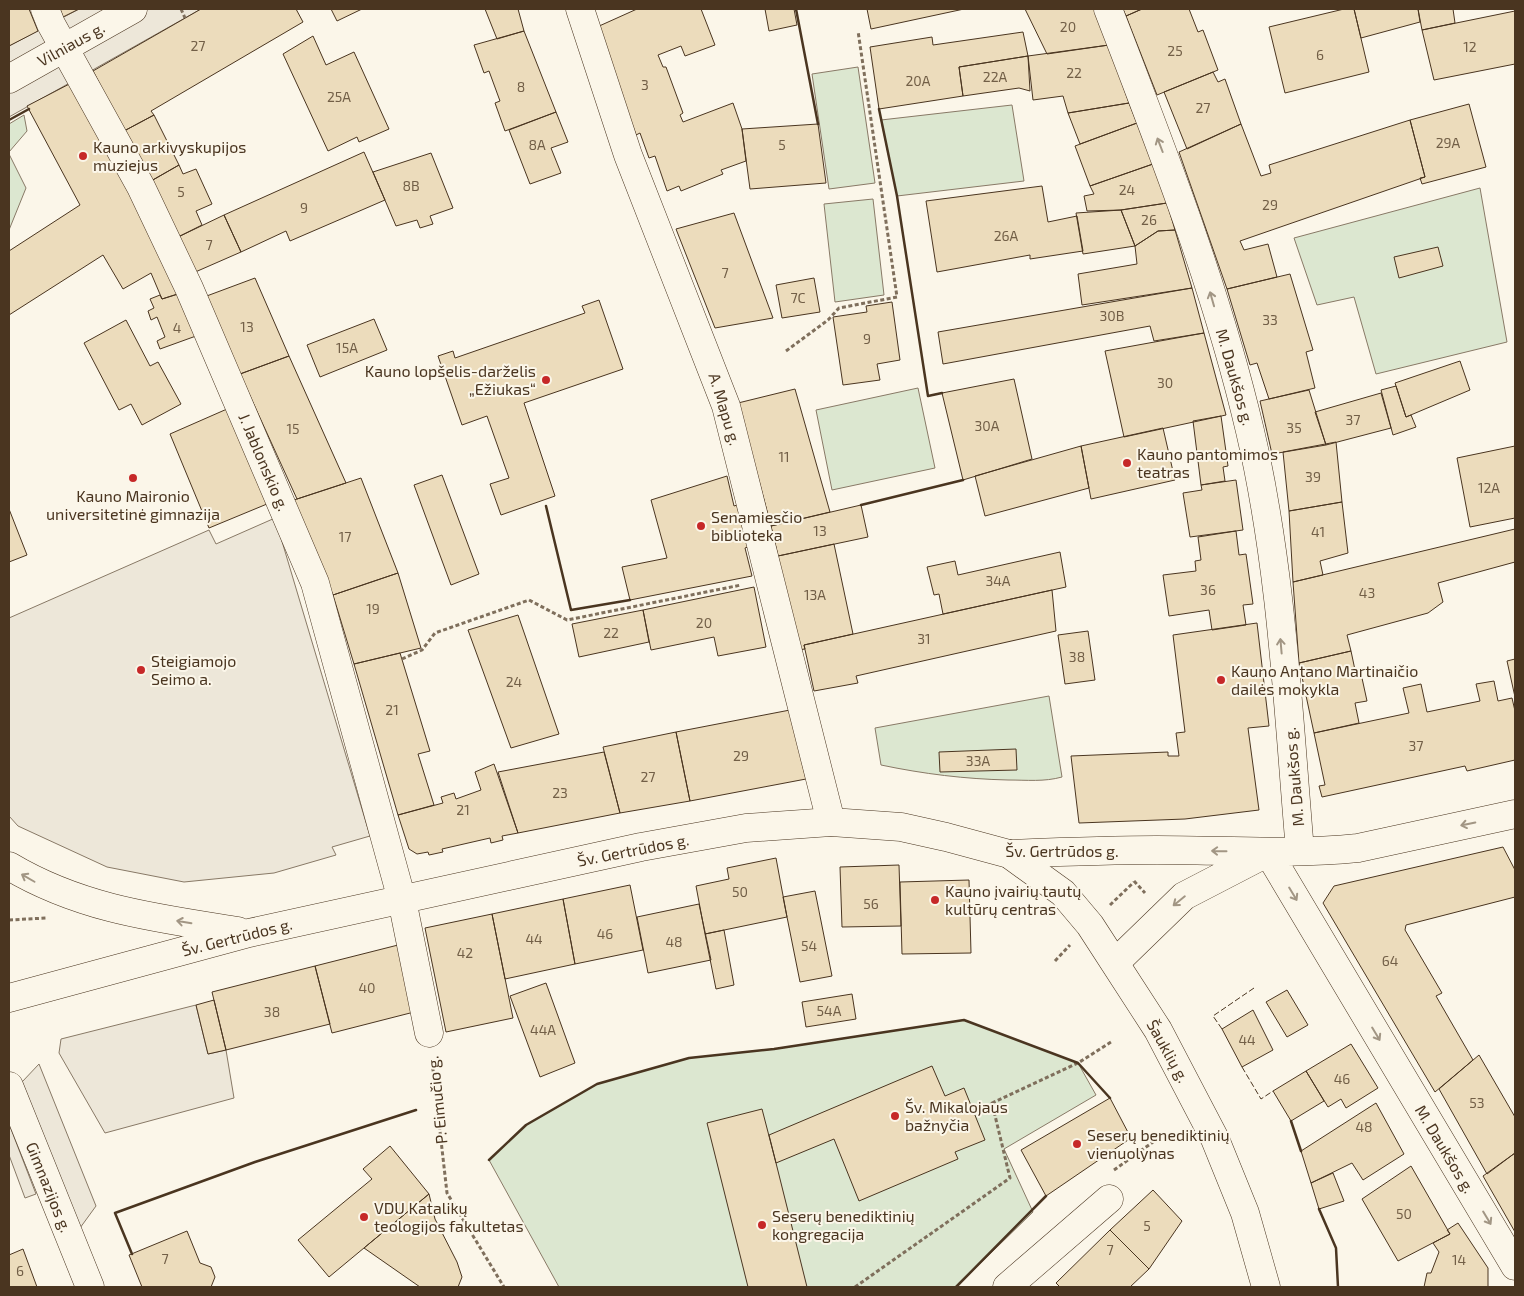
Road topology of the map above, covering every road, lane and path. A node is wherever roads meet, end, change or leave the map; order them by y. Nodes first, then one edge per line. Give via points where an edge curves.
1 (45, 9) edge
2 (133, 9) edge
3 (181, 9) edge
4 (580, 9) edge
5 (1108, 9) edge
6 (186, 18) dead end
7 (858, 30) dead end
8 (64, 48) junction
9 (9, 79) edge
10 (786, 351) dead end
11 (771, 579) junction
12 (402, 659) dead end
13 (1515, 814) edge
14 (831, 822) junction
15 (1134, 850) junction
16 (1300, 851) junction
17 (1268, 852) junction
18 (1009, 854) junction
19 (9, 866) edge
20 (402, 900) junction
21 (1166, 912) junction
22 (249, 933) junction
23 (1116, 962) junction
24 (9, 998) edge
25 (429, 1033) joint
26 (1111, 1042) dead end
27 (9, 1086) edge
28 (1160, 1137) dead end
29 (1109, 1199) joint
30 (1515, 1266) edge
31 (90, 1287) edge
32 (504, 1287) edge
33 (855, 1287) edge
34 (1007, 1287) edge
35 (1266, 1287) edge

1 - 8 street, J. Jablonskio g.
2 - 8 street, Vilniaus g.
3 - 6 path
4 - 11 street, A. Mapu g. via 628,154 726,406
16 -> 5 street, M. Daukšos g. via 1272,544 1250,431 1202,262
7 - 10 path via 897,297 839,308
8 - 9 street, Vilniaus g.
8 - 20 street, J. Jablonskio g. via 141,187 189,288 314,583
11 - 12 path via 567,620 529,600 435,633 422,650
11 - 14 street, A. Mapu g.
13 -> 16 street, Šv. Gertrūdos g. via 1358,848
14 - 18 street, Šv. Gertrūdos g. via 902,828
14 - 20 street, Šv. Gertrūdos g. via 746,828
17 -> 15 street, Šv. Gertrūdos g.
15 - 18 street, Šv. Gertrūdos g.
15 - 21 path via 1134,882
16 - 17 street, Šv. Gertrūdos g.
17 -> 21 street, Šv. Gertrūdos g. via 1184,896
17 -> 30 street, M. Daukšos g.
18 - 23 street, Šauklių g. via 1063,893 1090,924
22 -> 19 street via 88,903 35,882
20 - 22 street, Šv. Gertrūdos g.
20 - 25 street, P. Eimučio g.
21 - 23 street, Šv. Gertrūdos g.
22 - 24 street, Šv. Gertrūdos g.
23 - 35 street, Šauklių g. via 1158,1030 1215,1139 1245,1213
25 - 32 path, P. Eimučio g. via 447,1193
26 - 33 path via 1078,1063 992,1103 1010,1178
27 - 31 street, Gimnazijos g.
28 - 29 path via 1108,1174
29 - 34 street

